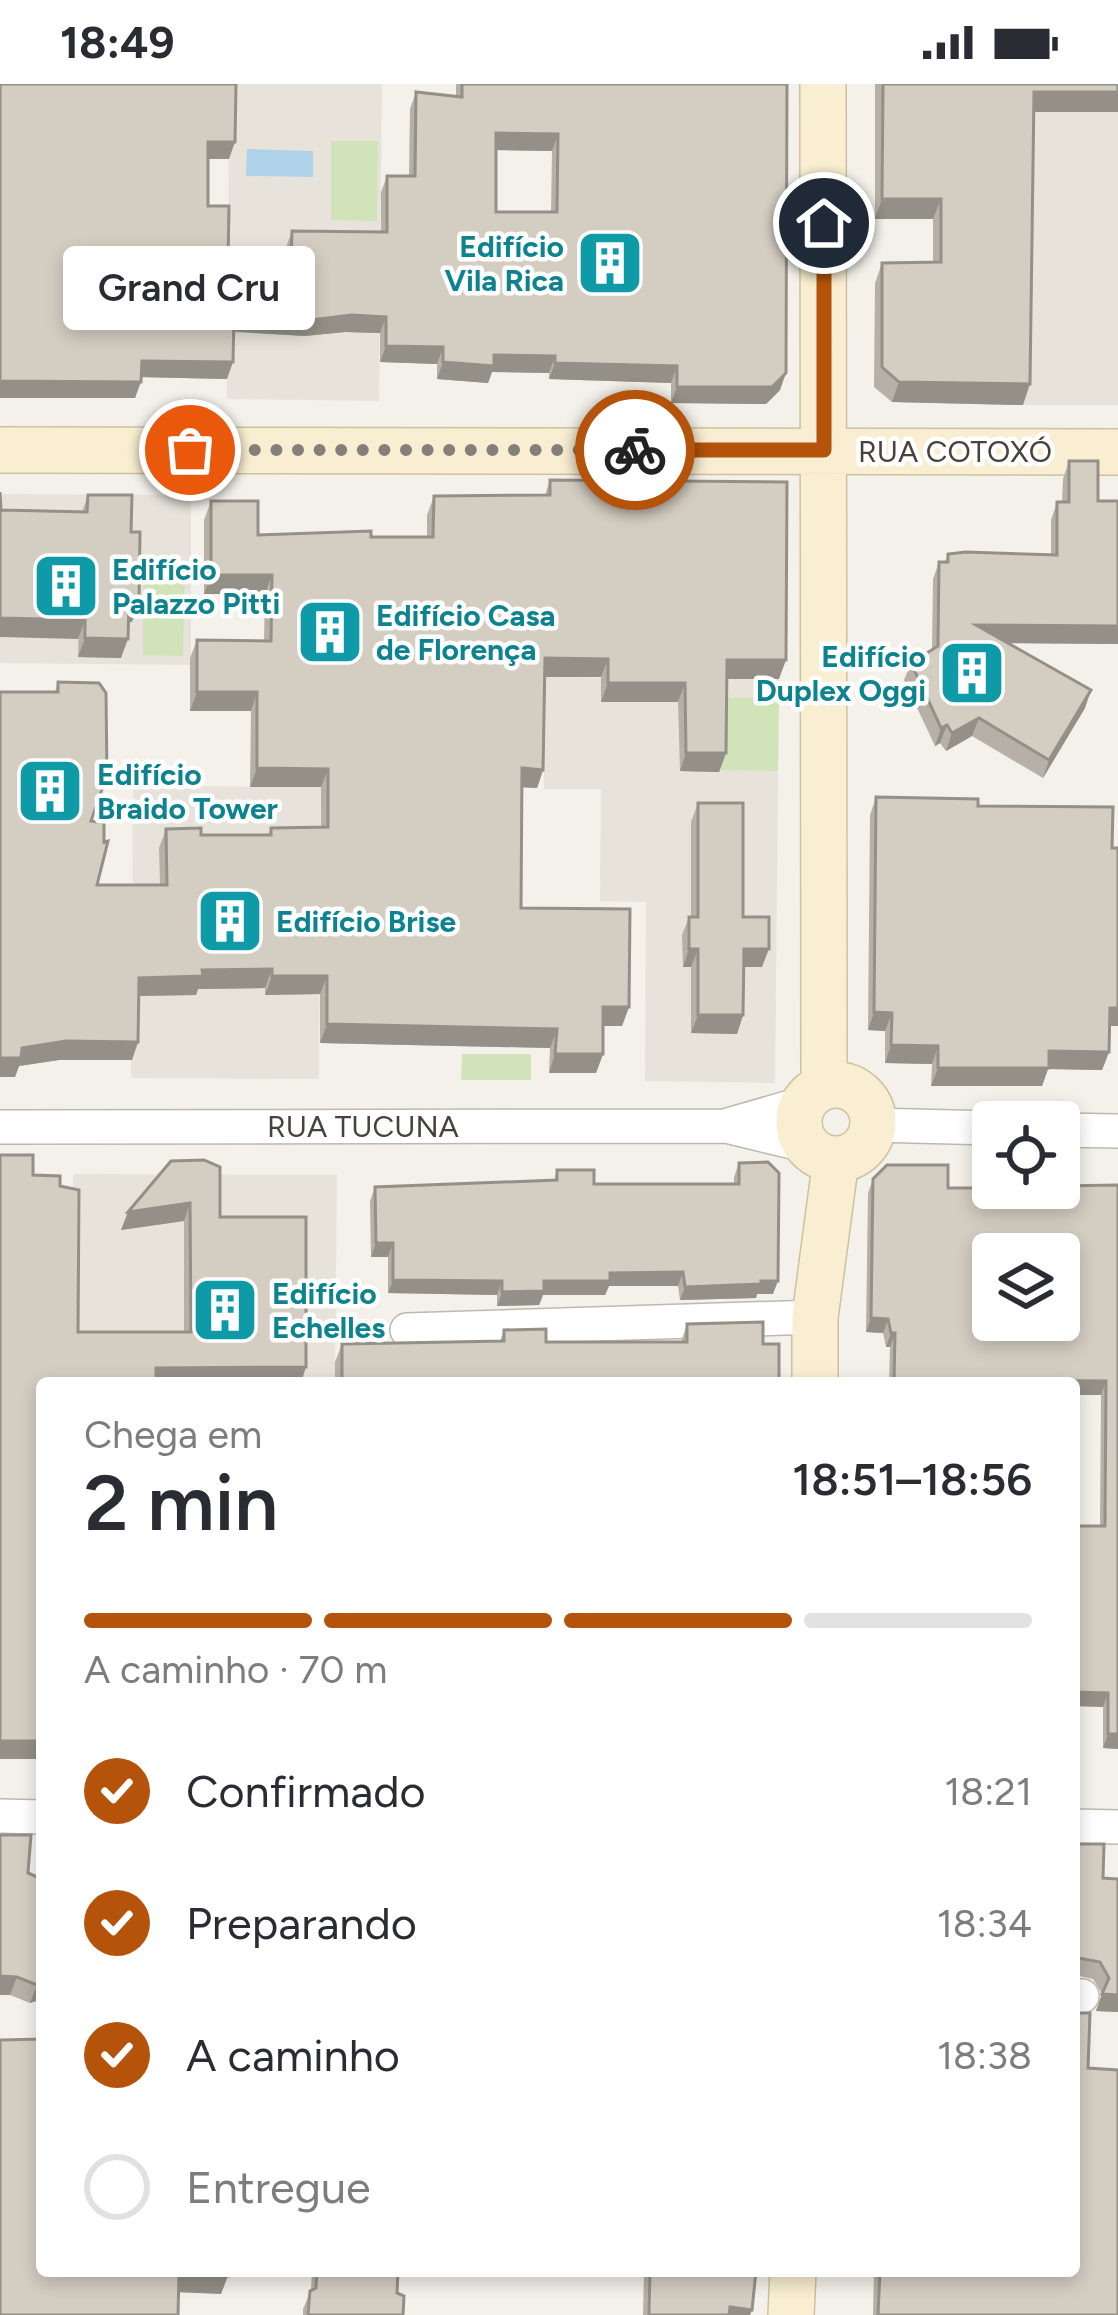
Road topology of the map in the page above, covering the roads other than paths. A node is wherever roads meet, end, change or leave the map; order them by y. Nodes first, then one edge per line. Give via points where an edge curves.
1 (823, 84) edge
2 (0, 450) edge
3 (824, 450) junction
4 (1118, 452) edge
5 (818, 1124) junction
6 (873, 1125) junction
7 (0, 1127) edge
8 (972, 1127) edge
9 (1080, 1130) edge
10 (1118, 1131) edge
11 (815, 1317) junction
12 (407, 1330) dead end
13 (815, 1377) edge
14 (0, 1816) edge
15 (36, 1817) edge
16 (1080, 1826) edge
17 (1118, 1826) edge
18 (793, 2277) edge
19 (791, 2315) edge

1 - 3 street
2 - 3 street, RUA COTOXÓ
3 - 4 street, RUA COTOXÓ
3 - 5 street
5 - 6 street via 864,1147
5 - 6 street via 836,1084 859,1092
5 - 7 street, RUA TUCUNA
5 - 11 street
6 - 8 street
9 - 10 street
11 - 12 street
11 - 13 street
14 - 15 street
16 - 17 street
18 - 19 street

